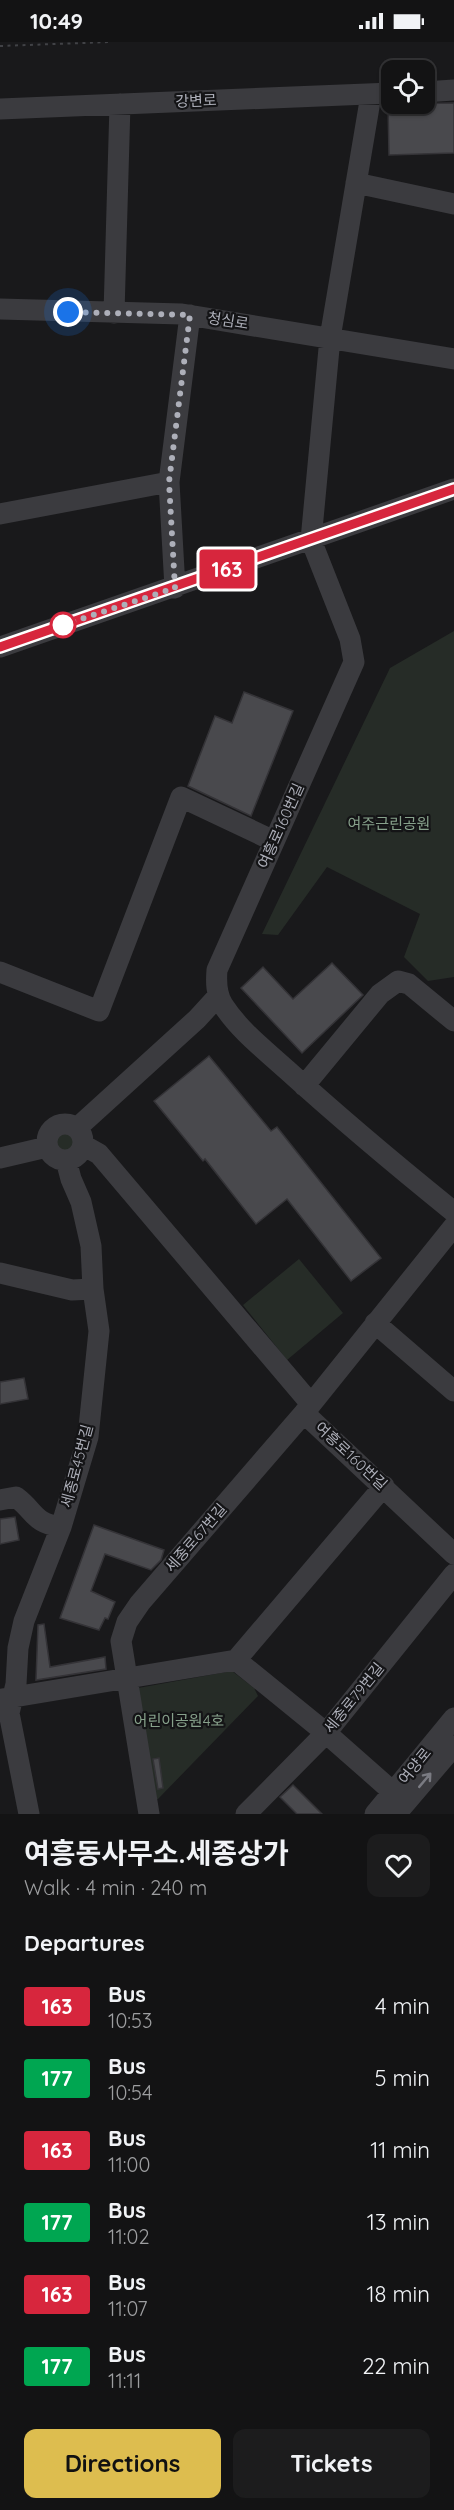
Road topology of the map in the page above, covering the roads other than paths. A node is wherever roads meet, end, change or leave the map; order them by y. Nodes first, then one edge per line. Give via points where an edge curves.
1 (454, 90) edge
2 (435, 91) edge
3 (381, 94) edge
4 (120, 104) junction
5 (0, 109) edge
6 (356, 183) junction
7 (454, 204) edge
8 (0, 309) edge
9 (114, 313) junction
10 (190, 315) junction
11 (330, 338) junction
12 (454, 358) edge
13 (169, 482) junction
14 (454, 489) edge
15 (0, 514) edge
16 (311, 540) junction
17 (175, 588) junction
18 (0, 647) edge
19 (274, 841) junction
20 (0, 972) edge
21 (218, 996) junction
22 (454, 1021) edge
23 (304, 1086) junction
24 (80, 1137) junction
25 (47, 1147) junction
26 (0, 1158) edge
27 (66, 1160) junction
28 (454, 1212) edge
29 (454, 1226) edge
30 (0, 1273) edge
31 (93, 1288) junction
32 (375, 1323) junction
33 (454, 1390) edge
34 (308, 1408) junction
35 (384, 1486) junction
36 (0, 1500) edge
37 (61, 1527) junction
38 (454, 1554) edge
39 (454, 1574) edge
40 (236, 1660) junction
41 (125, 1678) junction
42 (6, 1698) edge
43 (454, 1718) edge
44 (326, 1733) junction
45 (454, 1746) edge
46 (393, 1792) junction
47 (29, 1814) edge
48 (149, 1814) edge
49 (246, 1814) edge
50 (375, 1814) edge
51 (396, 1814) edge

1 - 2 street
3 - 4 street, 강변로
3 - 6 street
4 - 5 street, 강변로
4 - 9 street
6 - 7 street
6 - 11 street
8 - 9 street, 청심로
9 - 10 street, 청심로
10 - 11 street, 청심로
10 - 13 street
11 - 12 street, 청심로
11 - 16 street
13 - 15 street
13 - 17 street
14 - 16 street
16 - 17 street
16 - 19 street, 여흥로160번길 via 350,639 354,662
17 - 18 street
19 - 20 street via 181,797 99,1011
19 - 21 street, 여흥로160번길 via 217,970
21 - 23 street via 249,1035
21 - 24 street
22 - 23 street via 409,984 399,981 380,994
23 - 28 street
24 - 25 street via 67,1123 56,1126 48,1135
24 - 27 street via 77,1155
24 - 34 street via 99,1154
25 - 26 street
25 - 27 street via 54,1157
27 - 31 street, 세종로45번길 via 92,1246
29 - 32 street, 여흥로160번길
30 - 31 street via 72,1290
31 - 37 street, 세종로45번길 via 99,1331 88,1437
32 - 33 street
32 - 34 street, 여흥로160번길
34 - 35 street, 여흥로160번길
34 - 41 street, 세종로67번길 via 127,1622 121,1641
35 - 38 street, 여흥로160번길
35 - 40 street
36 - 37 street via 16,1497 44,1524
37 - 42 street, 세종로45번길 via 24,1621 16,1684
39 - 44 street, 세종로79번길
40 - 41 street
40 - 44 street
41 - 42 street
41 - 48 street
42 - 47 street
43 - 46 street, 여양로
44 - 46 street
44 - 49 street, 세종로79번길
51 -> 45 street, 여양로
46 - 50 street, 여양로

